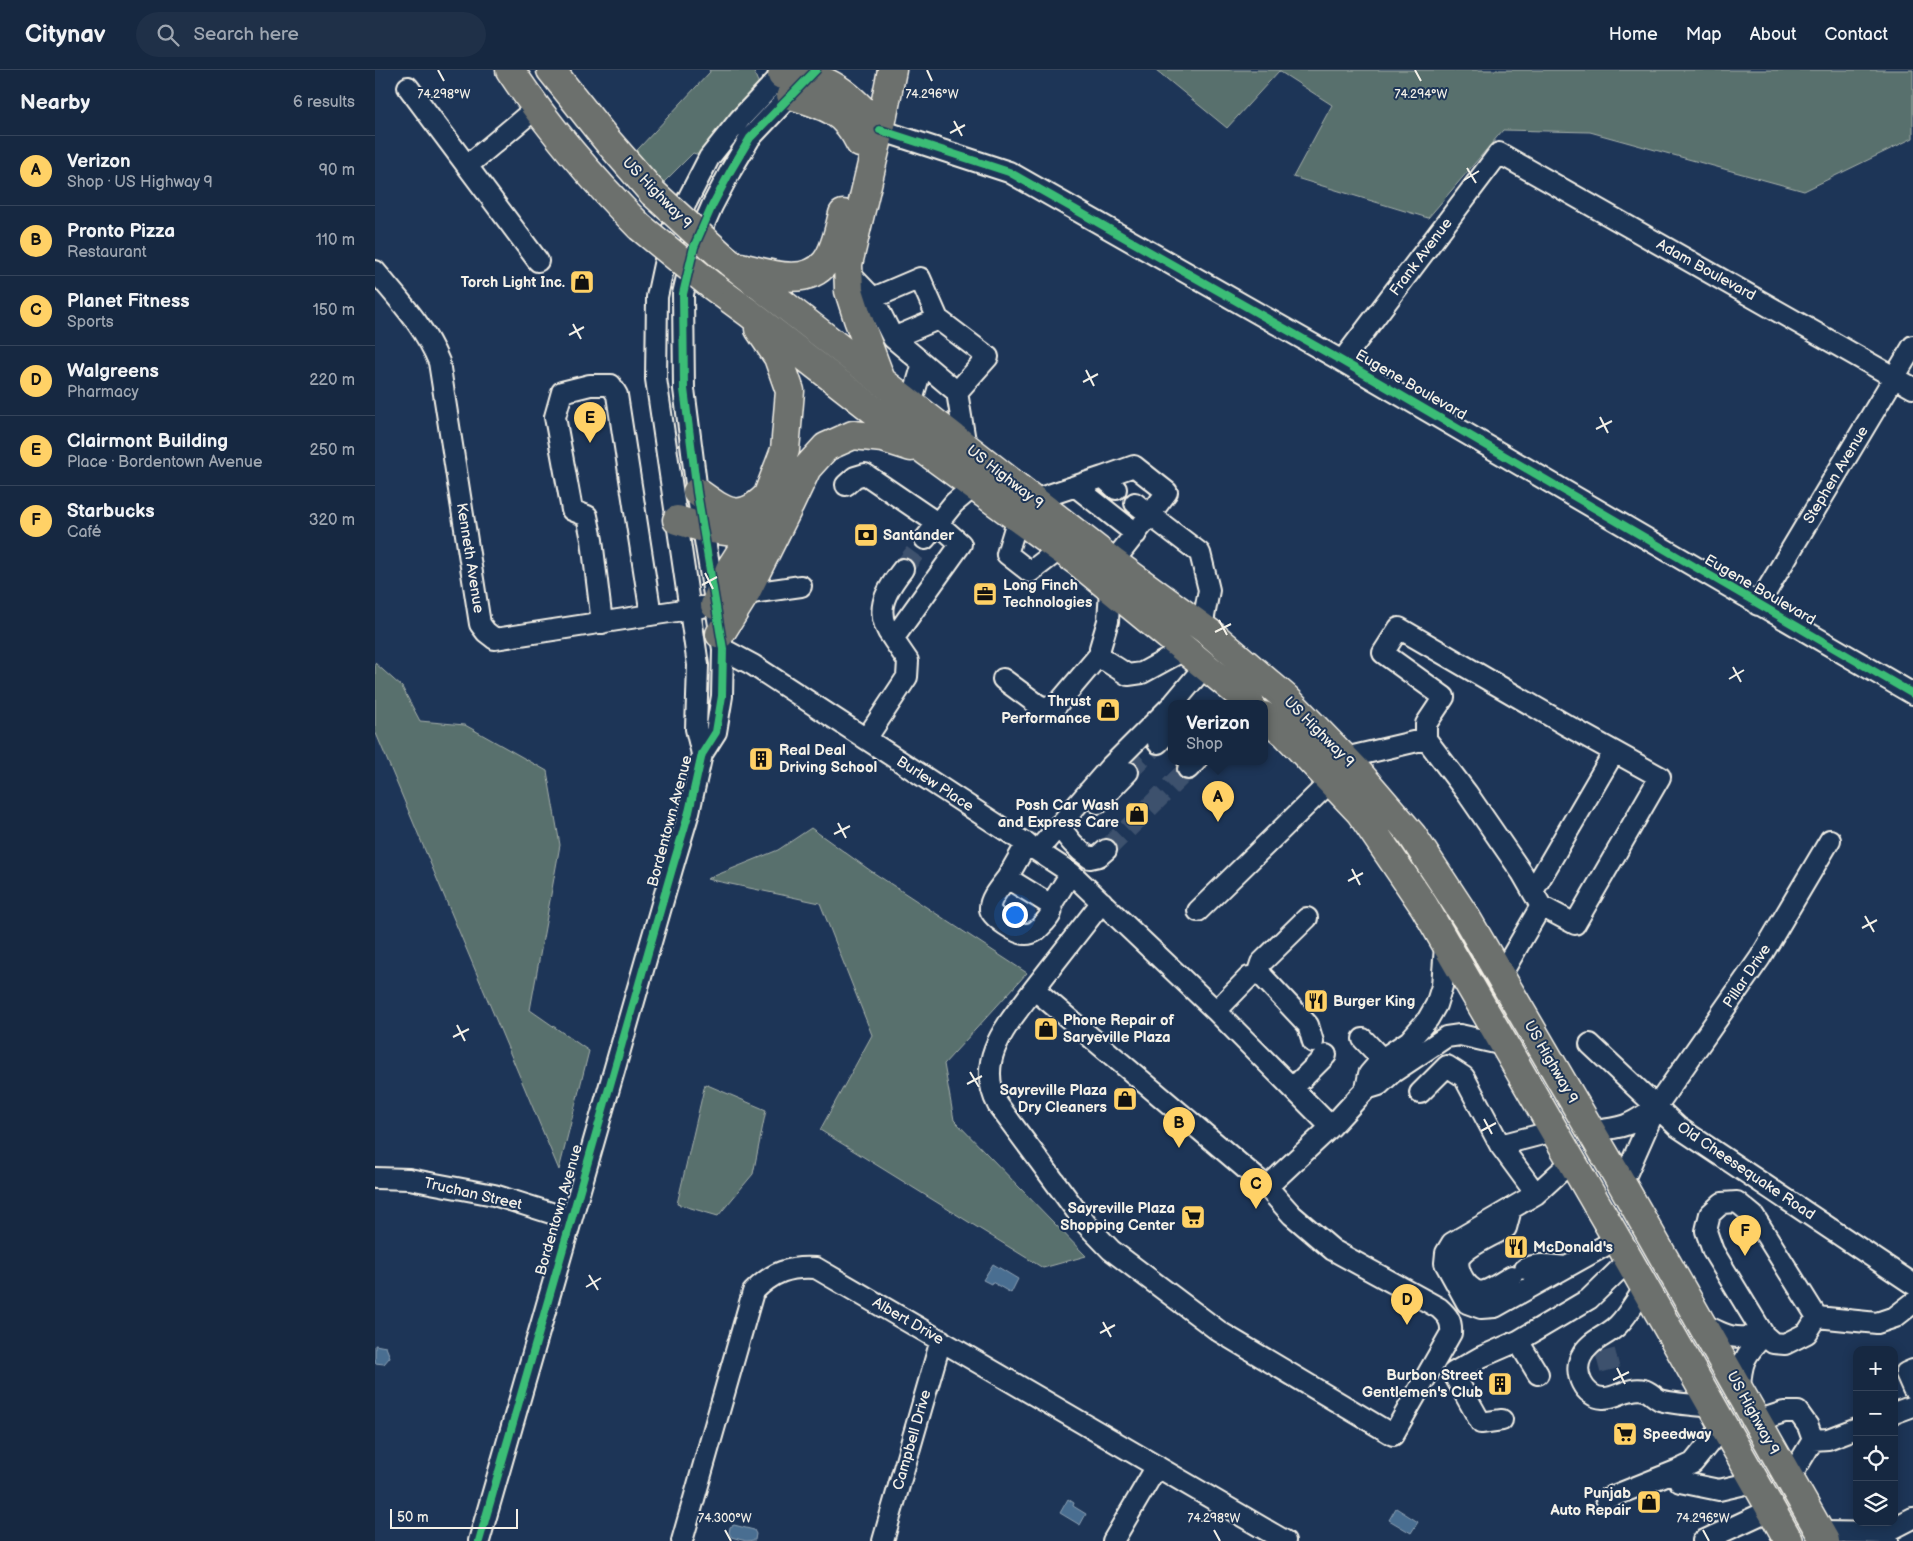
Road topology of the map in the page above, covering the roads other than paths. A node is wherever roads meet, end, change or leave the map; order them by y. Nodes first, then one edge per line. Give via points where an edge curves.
1 (510, 70) edge
2 (551, 70) edge
3 (873, 70) edge
4 (892, 70) edge
5 (797, 77) edge
6 (408, 87) dead end
7 (536, 108) junction
8 (868, 129) junction
9 (1499, 153) joint
10 (467, 166) junction
11 (538, 260) dead end
12 (729, 262) junction
13 (375, 271) edge
14 (848, 272) junction
15 (873, 298) junction
16 (749, 313) junction
17 (938, 318) junction
18 (893, 338) junction
19 (1913, 346) edge
20 (1342, 361) junction
21 (923, 363) junction
22 (1895, 377) junction
23 (882, 381) junction
24 (1913, 388) edge
25 (957, 392) junction
26 (911, 404) junction
27 (966, 447) junction
28 (927, 452) junction
29 (846, 485) dead end
30 (1075, 486) junction
31 (973, 487) junction
32 (697, 492) junction
33 (779, 500) junction
34 (1026, 509) junction
35 (1142, 509) junction
36 (677, 520) junction
37 (937, 523) junction
38 (704, 528) junction
39 (754, 531) junction
40 (1136, 534) junction
41 (925, 539) tunnel mouth
42 (1060, 549) junction
43 (1113, 562) junction
44 (903, 569) tunnel mouth
45 (801, 586) dead end
46 (1110, 590) junction
47 (745, 594) junction
48 (1759, 605) junction
49 (702, 607) junction
50 (651, 615) junction
51 (601, 623) junction
52 (1202, 627) junction
53 (893, 639) junction
54 (722, 642) junction
55 (1100, 654) junction
56 (1195, 658) junction
57 (1003, 679) dead end
58 (1913, 694) edge
59 (1175, 700) edge
60 (1246, 700) edge
61 (1168, 709) edge
62 (1268, 719) edge
63 (1168, 732) edge
64 (866, 739) junction
65 (1426, 739) junction
66 (1158, 743) tunnel mouth
67 (1614, 752) junction
68 (702, 754) junction
69 (1338, 769) junction
70 (1128, 772) tunnel mouth
71 (1088, 792) junction
72 (1059, 825) junction
73 (1830, 840) dead end
74 (1033, 847) junction
75 (1106, 850) tunnel mouth
76 (1071, 873) junction
77 (1007, 878) junction
78 (1537, 899) junction
79 (1102, 902) junction
80 (1051, 905) junction
81 (1198, 912) dead end
82 (1307, 918) dead end
83 (1445, 946) junction
84 (1501, 976) junction
85 (1249, 977) dead end
86 (1034, 989) junction
87 (1215, 1011) junction
88 (1363, 1039) dead end
89 (1590, 1044) dead end
90 (1504, 1045) junction
91 (1382, 1060) junction
92 (1293, 1088) junction
93 (1367, 1089) junction
94 (1420, 1093) dead end
95 (1656, 1107) junction
96 (1331, 1127) junction
97 (1554, 1131) junction
98 (1591, 1131) junction
99 (1500, 1145) junction
100 (1572, 1161) junction
101 (375, 1178) edge
102 (1622, 1184) junction
103 (1267, 1187) junction
104 (1536, 1194) junction
105 (1511, 1209) junction
106 (570, 1219) junction
107 (1623, 1249) junction
108 (1567, 1267) junction
109 (1913, 1284) edge
110 (1645, 1288) junction
111 (1913, 1303) edge
112 (1817, 1317) junction
113 (1701, 1322) junction
114 (1545, 1325) junction
115 (1764, 1335) junction
116 (941, 1340) junction
117 (1518, 1341) junction
118 (1913, 1370) edge
119 (1913, 1389) edge
120 (1740, 1390) junction
121 (1913, 1406) edge
122 (1898, 1412) edge
123 (1718, 1416) junction
124 (1502, 1420) dead end
125 (1757, 1421) junction
126 (1853, 1430) edge
127 (1813, 1440) junction
128 (1157, 1466) junction
129 (1676, 1471) junction
130 (1790, 1478) junction
131 (1754, 1482) junction
132 (1606, 1499) dead end
133 (1770, 1510) junction
134 (1913, 1518) edge
135 (1823, 1537) edge
136 (1883, 1538) edge
137 (479, 1541) edge
138 (683, 1541) edge
139 (883, 1541) edge
140 (1113, 1541) edge
141 (1285, 1541) edge
142 (1703, 1541) edge
143 (1789, 1541) edge

1 - 7 highway, US Highway 9
2 - 12 highway, US Highway 9, bridge via 653,193
3 - 8 highway
4 - 8 highway
5 - 8 highway via 818,103 835,111 853,129
5 - 32 street, Bordentown Avenue via 750,138 716,199 694,248 683,294 682,324 684,389
5 - 36 street, Bordentown Avenue via 740,119 709,158 671,232 657,297 656,379
6 - 10 street
7 - 10 street
7 - 16 highway, US Highway 9, bridge via 592,176 640,227
8 - 12 highway via 826,263 812,273 795,277 774,275
8 - 14 highway
8 - 20 street, Eugene Boulevard via 1009,172
9 - 20 street, Frank Avenue
9 - 22 street, Adam Boulevard
10 - 11 street
12 - 23 highway, US Highway 9
13 - 51 street, Kenneth Avenue via 422,328 439,362 480,624 495,639
14 - 15 street
14 - 23 highway via 849,291
15 - 17 street via 920,278
15 - 18 street
16 - 28 highway, US Highway 9
16 - 33 highway via 778,357 790,391
17 - 18 street
17 - 25 street via 988,357
18 - 21 street
19 - 22 street, Stephen Avenue
20 - 48 street, Eugene Boulevard
21 - 25 street
21 - 26 street
22 - 24 street, Adam Boulevard
22 - 48 street, Stephen Avenue
23 - 26 highway, US Highway 9
25 - 27 street
26 - 27 highway, US Highway 9
27 - 34 highway, US Highway 9
28 - 31 highway, US Highway 9
28 - 33 highway via 883,438 853,435 825,447
29 - 37 street via 865,474
30 - 34 street
30 - 35 street via 1109,483 1135,466 1167,492
30 - 40 street
31 - 34 highway, US Highway 9
31 - 37 street
32 - 33 highway via 718,507 734,513 747,512
32 - 38 street, Bordentown Avenue
33 - 39 highway
33 - 47 highway
34 - 42 highway, US Highway 9
34 - 42 street via 1007,554 1030,572
34 - 43 highway, US Highway 9
35 - 40 street
35 - 52 street via 1200,553 1209,590
36 - 38 highway
36 - 49 street, Bordentown Avenue
37 - 41 street
37 - 53 street via 961,544
38 - 39 highway via 739,533
38 - 49 street, Bordentown Avenue
39 - 49 highway
40 - 43 street
42 - 46 highway, US Highway 9
43 - 52 highway, US Highway 9
44 - 53 street via 885,599 882,618
45 - 47 street
46 - 55 street via 1108,621
46 - 56 highway, US Highway 9
47 - 54 highway
48 - 58 street, Eugene Boulevard
49 - 50 street, Kenneth Avenue
49 - 54 street, Bordentown Avenue
49 - 68 street, Bordentown Avenue via 696,728
50 - 51 street, Kenneth Avenue
50 - 51 street via 617,395 611,385 590,385 562,392 555,418 572,510 587,516
52 - 69 highway, US Highway 9 via 1287,699
53 - 64 street via 908,661 907,677
54 - 64 street, Burlew Place
54 - 68 street, Bordentown Avenue via 722,696 716,732
55 - 56 street via 1128,675
55 - 57 street via 1056,706 1041,707
56 - 59 street
56 - 60 highway, US Highway 9
61 - 71 street
62 - 69 highway, US Highway 9
63 - 66 street
64 - 74 street, Burlew Place
65 - 67 street via 1426,724 1444,697 1383,653 1399,628
65 - 69 street
65 - 78 street via 1467,793
67 - 78 street
67 - 78 street via 1659,777 1575,924
68 - 106 street, Bordentown Avenue via 689,812
69 - 81 street
69 - 83 highway, US Highway 9 via 1360,812 1424,906
69 - 84 highway, US Highway 9 via 1412,835
70 - 71 street via 1097,803
71 - 72 street
72 - 74 street
72 - 75 street via 1073,845 1090,858
73 - 95 street, Pillar Drive via 1760,958
74 - 76 street, Burlew Place
74 - 77 street
76 - 79 street, Burlew Place
76 - 80 street
77 - 80 street
77 - 80 street via 990,908 992,914 1017,933 1036,932 1053,912
78 - 84 street
79 - 86 street
79 - 87 street, Burlew Place
82 - 92 street via 1261,963 1259,969 1308,1024 1320,1049
83 - 90 highway, US Highway 9
83 - 91 street via 1442,986 1436,1005 1420,1029
84 - 98 highway, US Highway 9
85 - 87 street
86 - 103 street
86 - 103 street via 1001,1034 993,1052 991,1087 998,1105 1086,1224 1111,1250 1220,1332 1393,1435 1451,1333 1447,1315 1333,1250 1292,1215
87 - 92 street, Burlew Place
88 - 91 street
89 - 95 street, Old Cheesequake Road
90 - 93 street via 1460,1035 1446,1037 1379,1085
90 - 97 highway, US Highway 9
91 - 93 street via 1369,1074
92 - 96 street, Burlew Place
93 - 96 street
94 - 99 street via 1447,1066 1464,1077
95 - 98 street, Pillar Drive via 1619,1129
95 - 102 street, Pillar Drive
95 - 109 street, Old Cheesequake Road via 1707,1147
96 - 103 street
97 - 99 street
97 - 100 highway, US Highway 9
98 - 102 highway, US Highway 9
99 - 104 street
100 - 104 street
100 - 107 highway, US Highway 9
101 - 106 street, Truchan Street via 409,1179 494,1195
102 - 113 highway, US Highway 9
104 - 105 street
105 - 108 street via 1506,1228 1468,1249 1460,1257 1459,1267 1468,1285 1473,1290 1484,1292 1531,1265
105 - 108 street via 1452,1243 1446,1253 1445,1263 1467,1302 1481,1308 1495,1307
106 - 137 street, Bordentown Avenue
107 - 108 street
107 - 110 highway, US Highway 9
107 - 114 street via 1589,1299
110 - 123 highway, US Highway 9
110 - 123 street via 1603,1343 1587,1348 1580,1358 1580,1382 1589,1393 1603,1398 1614,1386 1644,1390 1660,1400
111 - 112 street via 1895,1317 1877,1322
112 - 115 street via 1807,1333 1785,1344 1773,1343
112 - 115 street via 1754,1216 1737,1202 1722,1204 1710,1214 1706,1231 1713,1251
113 - 115 street via 1727,1336
113 - 120 highway, US Highway 9
114 - 117 street
114 - 117 street via 1535,1368
115 - 120 street via 1741,1366
116 - 128 street, Albert Drive
116 - 138 street, Albert Drive via 816,1268 791,1268 762,1283 753,1292
116 - 139 street, Campbell Drive
117 - 124 street via 1453,1373 1481,1423
118 - 119 street via 1906,1373
120 - 125 highway, US Highway 9
121 - 122 street
123 - 129 street via 1693,1463
123 - 131 highway, US Highway 9
125 - 127 street via 1784,1412 1798,1412
125 - 130 highway, US Highway 9
126 - 127 street via 1828,1439
127 - 130 street
128 - 140 street
128 - 141 street, Albert Drive
129 - 131 street via 1680,1482 1719,1490
129 - 132 street
130 - 135 highway, US Highway 9
131 - 133 highway, US Highway 9
133 - 142 street
133 - 143 highway, US Highway 9
134 - 136 street
135 - 136 street

